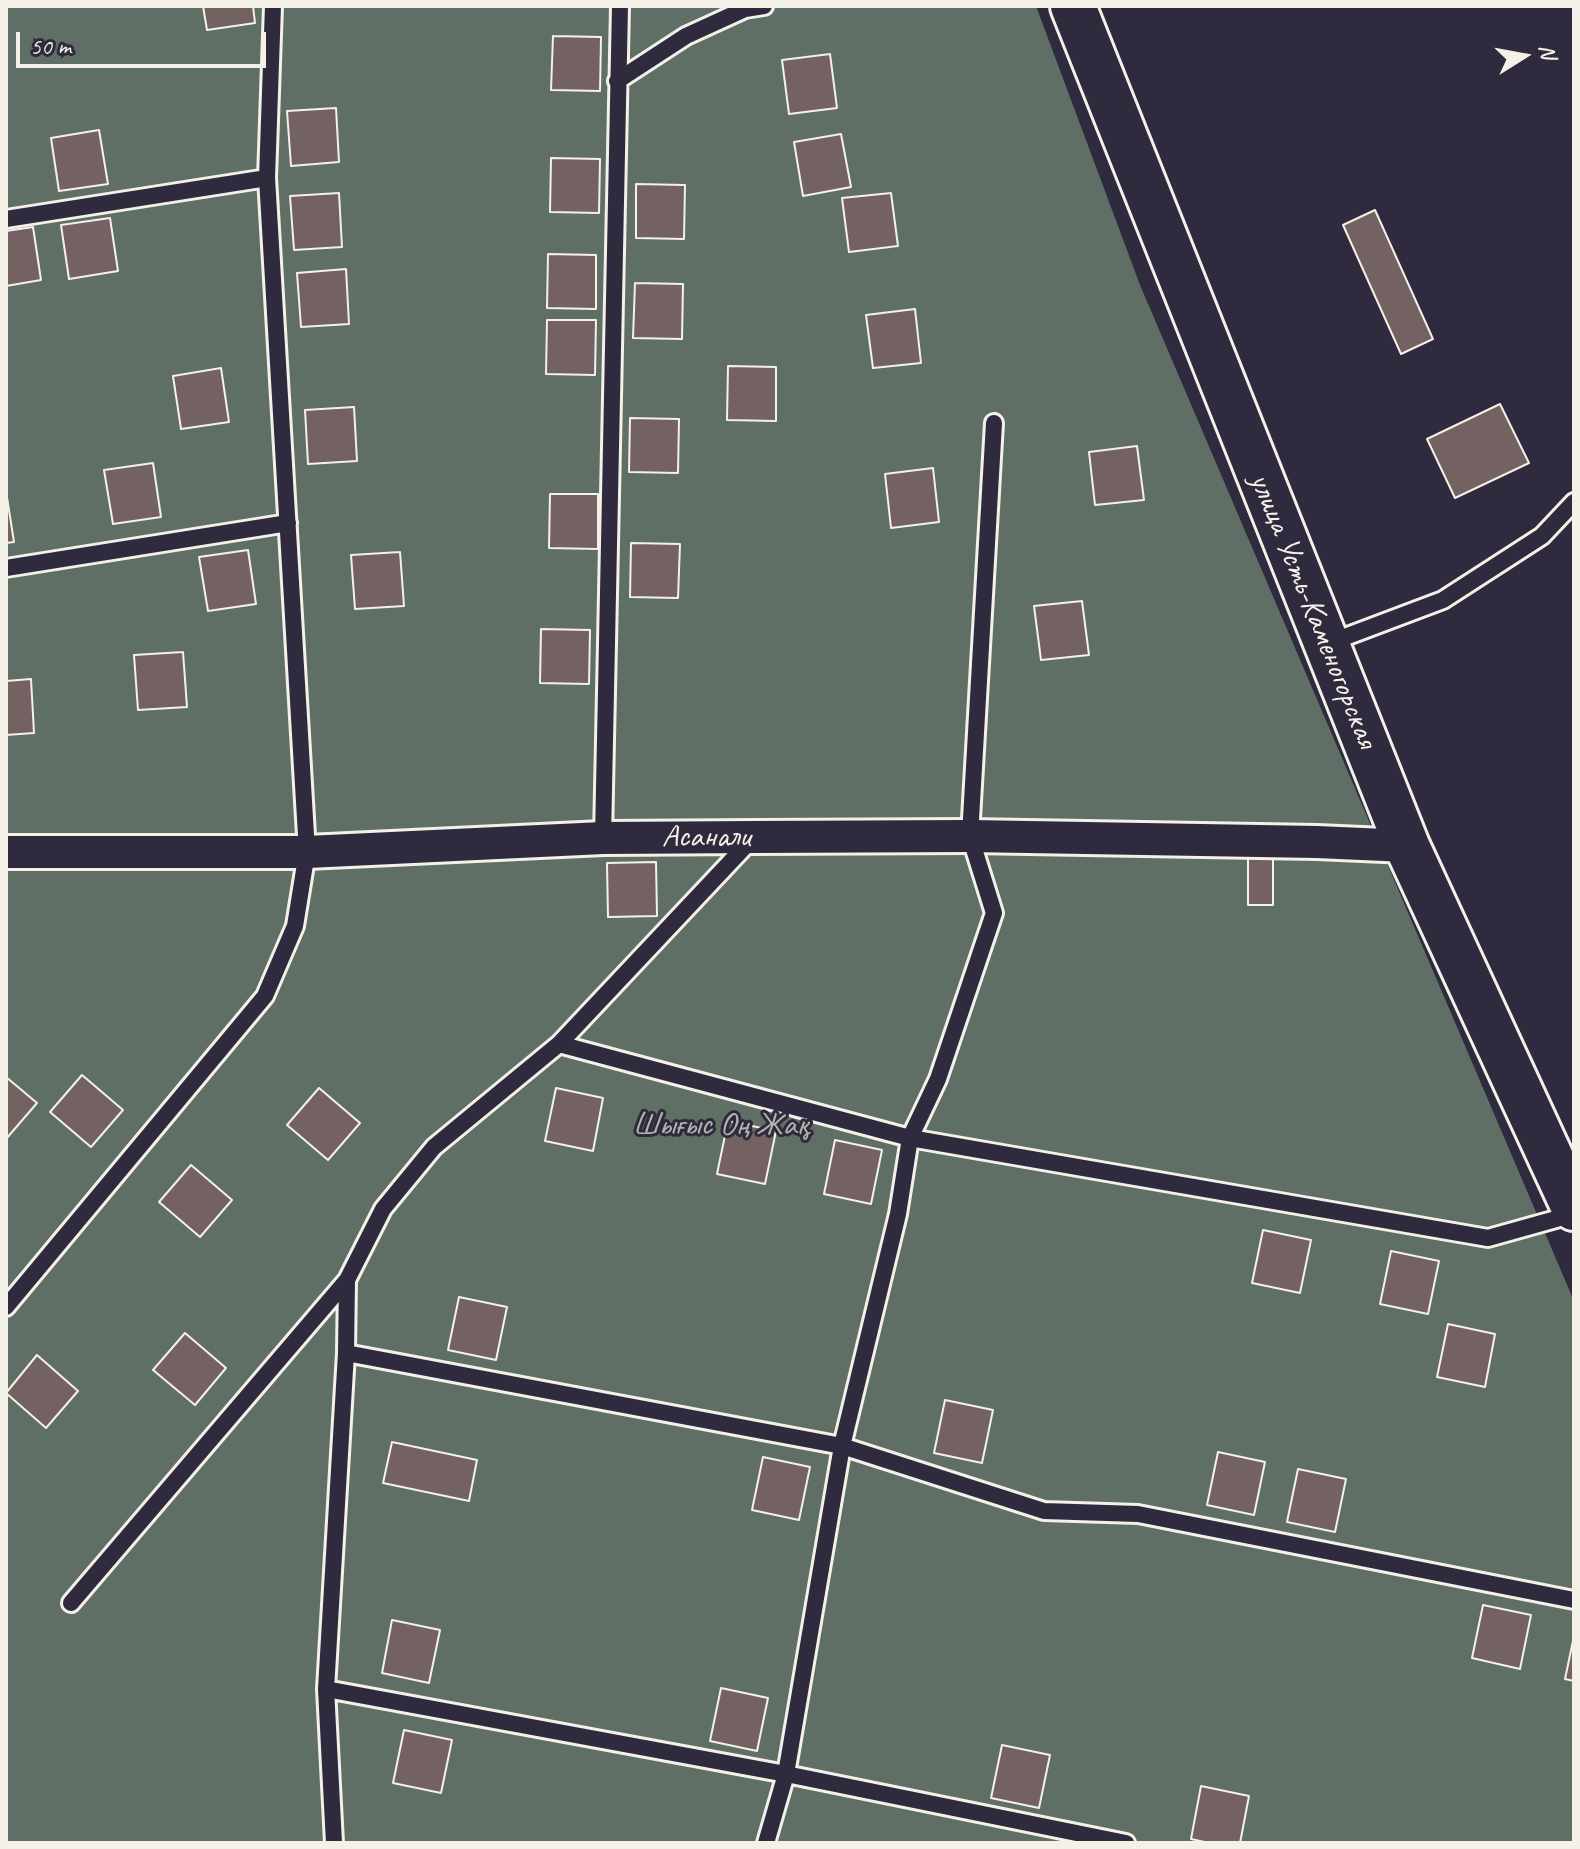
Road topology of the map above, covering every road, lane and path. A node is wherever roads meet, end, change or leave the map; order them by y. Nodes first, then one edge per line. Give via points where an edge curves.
1 (273, 6) edge
2 (620, 6) edge
3 (764, 6) edge
4 (1073, 6) edge
5 (617, 81) junction
6 (267, 178) junction
7 (6, 219) edge
8 (994, 423) dead end
9 (1574, 502) edge
10 (288, 523) junction
11 (6, 568) edge
12 (1326, 644) junction
13 (970, 836) junction
14 (754, 837) junction
15 (603, 838) junction
16 (1407, 846) junction
17 (6, 852) edge
18 (307, 852) junction
19 (559, 1044) junction
20 (910, 1138) junction
21 (1574, 1208) edge
22 (1574, 1214) edge
23 (347, 1280) junction
24 (6, 1307) edge
25 (346, 1353) junction
26 (842, 1446) junction
27 (1574, 1600) edge
28 (71, 1603) dead end
29 (326, 1689) junction
30 (786, 1774) junction
31 (334, 1843) edge
32 (766, 1843) edge
33 (1126, 1843) edge

1 - 6 lane
2 - 5 lane
3 - 5 lane via 745,9 686,36
4 - 12 street, улица Усть-Каменогорская
5 - 15 lane
6 - 7 lane
6 - 10 lane
8 - 13 lane
9 - 12 lane via 1542,536 1443,600
10 - 11 lane
10 - 18 lane
12 - 16 street, улица Усть-Каменогорская
13 - 14 street, Асанали
13 - 16 street, Асанали
13 - 20 lane via 994,913 938,1079
14 - 15 street, Асанали
14 - 19 lane
15 - 18 street, Асанали
16 - 21 street, улица Усть-Каменогорская
17 - 18 street, Асанали
18 - 24 lane via 295,926 265,996
19 - 20 lane
19 - 23 lane via 434,1147 383,1209
20 - 22 lane via 1488,1238
20 - 26 lane via 898,1214
23 - 25 lane
23 - 28 lane
25 - 26 lane
25 - 29 lane
26 - 27 lane via 1044,1511 1138,1514
26 - 30 lane
29 - 30 lane
29 - 31 lane
30 - 32 lane
30 - 33 lane

